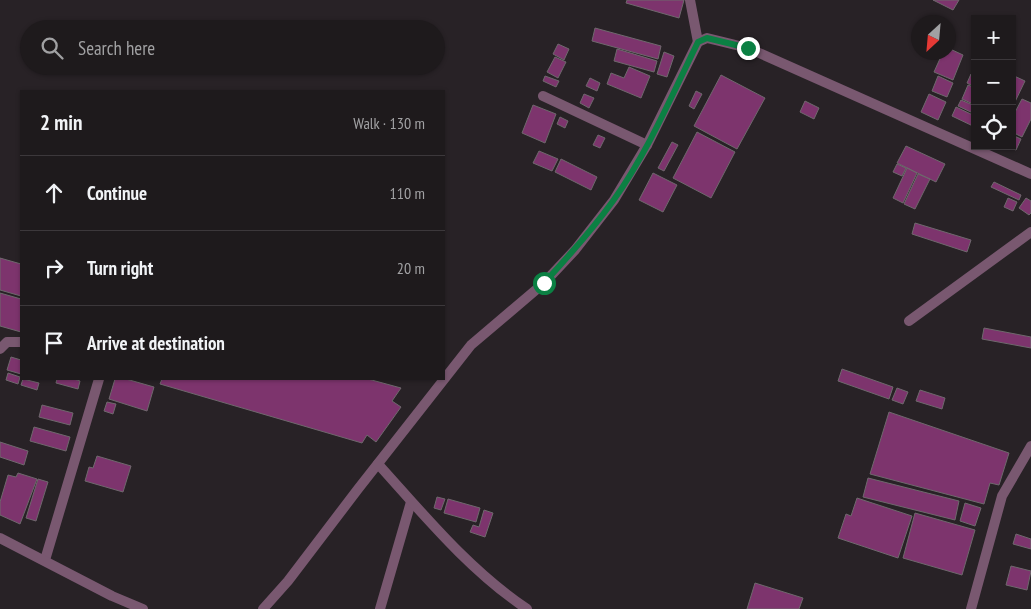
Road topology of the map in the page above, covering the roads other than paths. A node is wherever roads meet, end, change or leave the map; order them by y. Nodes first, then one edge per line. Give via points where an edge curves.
1 (690, 0) edge
2 (698, 42) junction
3 (543, 96) dead end
4 (647, 145) junction
5 (1031, 174) edge
6 (1031, 232) edge
7 (909, 321) dead end
8 (20, 342) edge
9 (0, 349) edge
10 (445, 378) edge
11 (99, 380) edge
12 (444, 380) edge
13 (1031, 446) edge
14 (378, 464) junction
15 (411, 502) junction
16 (0, 538) edge
17 (45, 560) junction
18 (143, 609) edge
19 (263, 609) edge
20 (380, 609) edge
21 (528, 609) edge
22 (971, 609) edge

1 - 2 street
2 - 4 street
2 - 5 street via 707,38 748,48
3 - 4 street
4 - 10 street via 614,200 575,250 544,283 471,345
6 - 7 street
8 - 9 street via 7,342
11 - 17 street
12 - 14 street
13 - 22 street via 1002,496
14 - 15 street
14 - 19 street
15 - 20 street
15 - 21 street via 474,567
16 - 17 street
17 - 18 street

